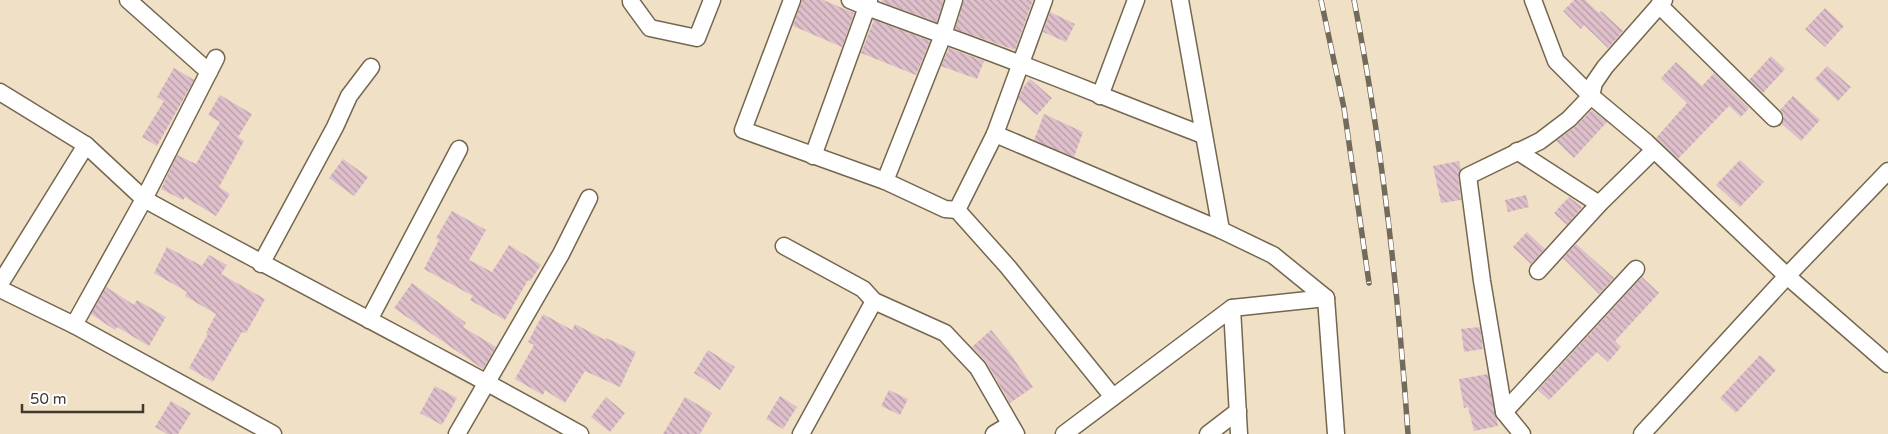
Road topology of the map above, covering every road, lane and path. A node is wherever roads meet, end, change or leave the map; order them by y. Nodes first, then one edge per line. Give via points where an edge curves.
1 (128, 0) edge
2 (632, 0) edge
3 (712, 0) edge
4 (792, 0) edge
5 (850, 0) edge
6 (954, 0) edge
7 (1044, 0) edge
8 (1136, 0) edge
9 (1180, 0) edge
10 (1533, 0) edge
11 (1661, 3) edge
12 (868, 4) edge
13 (943, 35) junction
14 (1022, 63) junction
15 (370, 67) dead end
16 (0, 92) edge
17 (1100, 96) junction
18 (1591, 96) junction
19 (1774, 118) dead end
20 (996, 134) junction
21 (1203, 135) junction
22 (86, 145) junction
23 (459, 149) dead end
24 (1654, 150) junction
25 (1517, 151) junction
26 (814, 156) junction
27 (1888, 170) edge
28 (885, 181) junction
29 (589, 198) dead end
30 (144, 199) junction
31 (1599, 204) junction
32 (957, 210) junction
33 (1221, 230) junction
34 (784, 246) dead end
35 (261, 264) junction
36 (1636, 269) dead end
37 (1538, 271) dead end
38 (1787, 276) junction
39 (4, 284) edge
40 (1326, 298) junction
41 (874, 301) junction
42 (1232, 308) junction
43 (369, 320) junction
44 (74, 325) junction
45 (1888, 364) edge
46 (487, 381) junction
47 (1113, 397) junction
48 (1238, 412) junction
49 (1504, 412) junction
50 (1012, 429) edge
51 (272, 434) edge
52 (458, 434) edge
53 (580, 434) edge
54 (801, 434) edge
55 (994, 434) edge
56 (1064, 434) edge
57 (1208, 434) edge
58 (1239, 434) edge
59 (1336, 434) edge
60 (1522, 434) edge
61 (1642, 434) edge

1 - 30 street via 213,65
2 - 3 street via 650,28 697,38
4 - 26 street via 743,130
5 - 12 street
6 - 13 street
7 - 14 street
8 - 17 street
9 - 21 street
10 - 18 street via 1556,61
11 - 18 street via 1605,67 1594,83
11 - 19 street
12 - 13 street
12 - 26 street
13 - 14 street
13 - 28 street
14 - 17 street
14 - 20 street
15 - 35 street via 349,96
16 - 22 street
17 - 21 street
18 - 24 street
18 - 25 street via 1554,131
20 - 32 street
20 - 33 street
21 - 33 street
22 - 30 street
22 - 39 street
23 - 43 street
24 - 31 street
24 - 38 street
25 - 31 street
25 - 49 street via 1468,176
26 - 28 street
27 - 38 street
28 - 32 street via 945,209
29 - 46 street via 561,254
30 - 35 street
30 - 44 street
31 - 37 street
32 - 47 street
33 - 40 street via 1273,256
34 - 41 street via 863,289
35 - 43 street
36 - 49 street
38 - 45 street
38 - 61 street
39 - 44 street
40 - 42 street
40 - 59 street
41 - 50 street via 945,333 978,368
41 - 54 street
42 - 47 street
42 - 48 street
43 - 46 street
44 - 51 street
46 - 52 street
46 - 53 street
47 - 56 street
48 - 57 street
48 - 58 street
49 - 60 street
50 - 55 street

